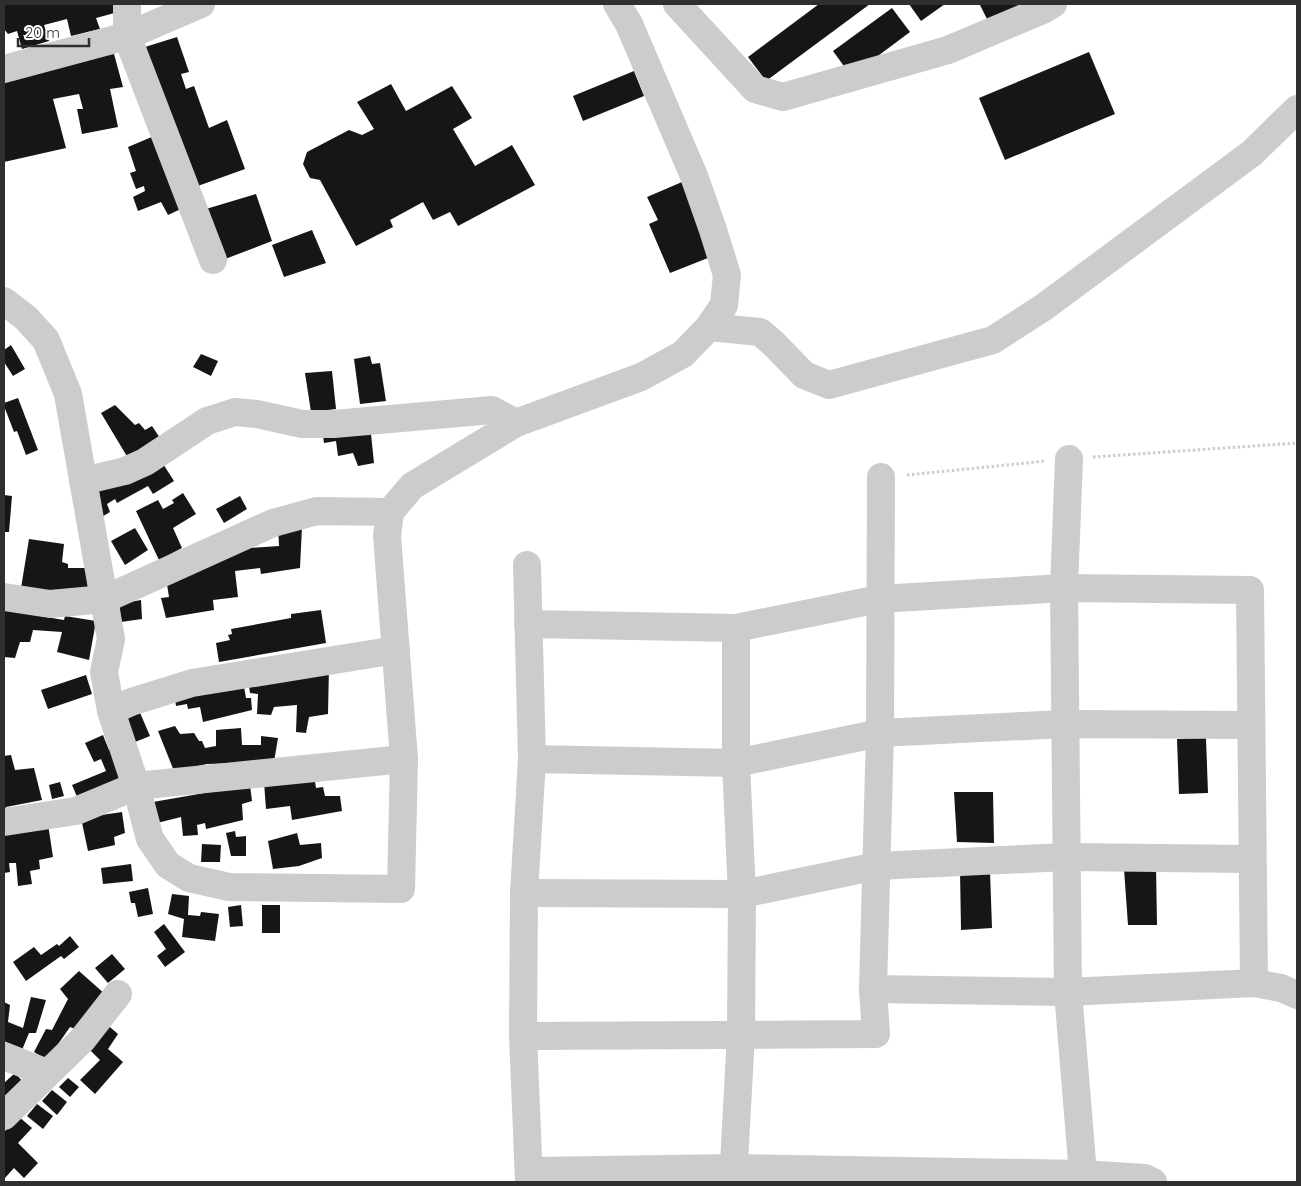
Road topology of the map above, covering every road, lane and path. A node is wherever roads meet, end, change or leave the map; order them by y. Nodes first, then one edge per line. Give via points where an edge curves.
1 (127, 4) edge
2 (201, 4) edge
3 (617, 4) edge
4 (677, 4) edge
5 (1053, 4) edge
6 (127, 36) junction
7 (4, 69) edge
8 (1297, 109) edge
9 (213, 260) dead end
10 (4, 300) edge
11 (710, 327) junction
12 (516, 423) junction
13 (1069, 458) dead end
14 (881, 478) dead end
15 (82, 481) junction
16 (390, 512) junction
17 (527, 565) dead end
18 (1064, 588) junction
19 (4, 597) edge
20 (105, 599) junction
21 (879, 599) junction
22 (528, 624) junction
23 (736, 628) junction
24 (396, 650) junction
25 (112, 711) junction
26 (1065, 724) junction
27 (1251, 725) junction
28 (880, 733) junction
29 (404, 759) junction
30 (532, 759) junction
31 (736, 764) junction
32 (136, 786) junction
33 (4, 822) edge
34 (1066, 857) junction
35 (1252, 859) junction
36 (877, 866) junction
37 (524, 893) junction
38 (742, 894) junction
39 (1254, 983) junction
40 (873, 989) junction
41 (1068, 992) junction
42 (118, 994) dead end
43 (1297, 995) edge
44 (741, 1034) junction
45 (523, 1036) junction
46 (4, 1056) edge
47 (47, 1072) junction
48 (4, 1116) edge
49 (1083, 1174) junction
50 (734, 1175) edge
51 (529, 1177) edge
52 (949, 1177) edge
53 (1153, 1182) edge

1 - 6 street
2 - 6 street
3 - 11 street via 629,24 694,176 727,275 724,305
4 - 5 street via 754,89 783,97 948,50
6 - 7 street
6 - 9 street
8 - 11 street via 1252,153 1044,307 993,340 829,385 804,374 760,332
10 - 15 street via 46,340 68,394
11 - 12 street via 683,354 641,377
12 - 15 street via 492,410 334,424 302,424 235,412 207,420 146,462 125,471
12 - 16 street via 412,486
13 - 18 street
14 - 21 street
15 - 20 street
16 - 20 street via 317,511 273,523
16 - 24 street via 387,536
17 - 22 street
18 - 21 street
18 - 26 street
18 - 27 street via 1250,590
19 - 20 street via 50,604
20 - 25 street via 111,639 104,672
21 - 23 street
21 - 28 street
22 - 23 street
22 - 30 street
23 - 31 street
24 - 25 street via 192,683
24 - 29 street
25 - 32 street
26 - 27 street
26 - 28 street
26 - 34 street
27 - 35 street
28 - 31 street
28 - 36 street
29 - 32 street
29 - 32 street via 401,889 229,887 189,878 168,865 150,839
30 - 31 street
30 - 37 street
31 - 38 street
32 - 33 street via 76,811
34 - 35 street
34 - 36 street
34 - 41 street
35 - 39 street
36 - 38 street
36 - 40 street
37 - 38 street
37 - 45 street
38 - 44 street
39 - 41 street
39 - 43 street
40 - 41 street
40 - 44 street via 876,1034
41 - 49 street
42 - 47 street via 82,1040
44 - 45 street
44 - 50 street
45 - 51 street
46 - 47 street
47 - 48 street
49 - 52 street
49 - 53 street via 1145,1178
50 - 51 street
50 - 52 street

